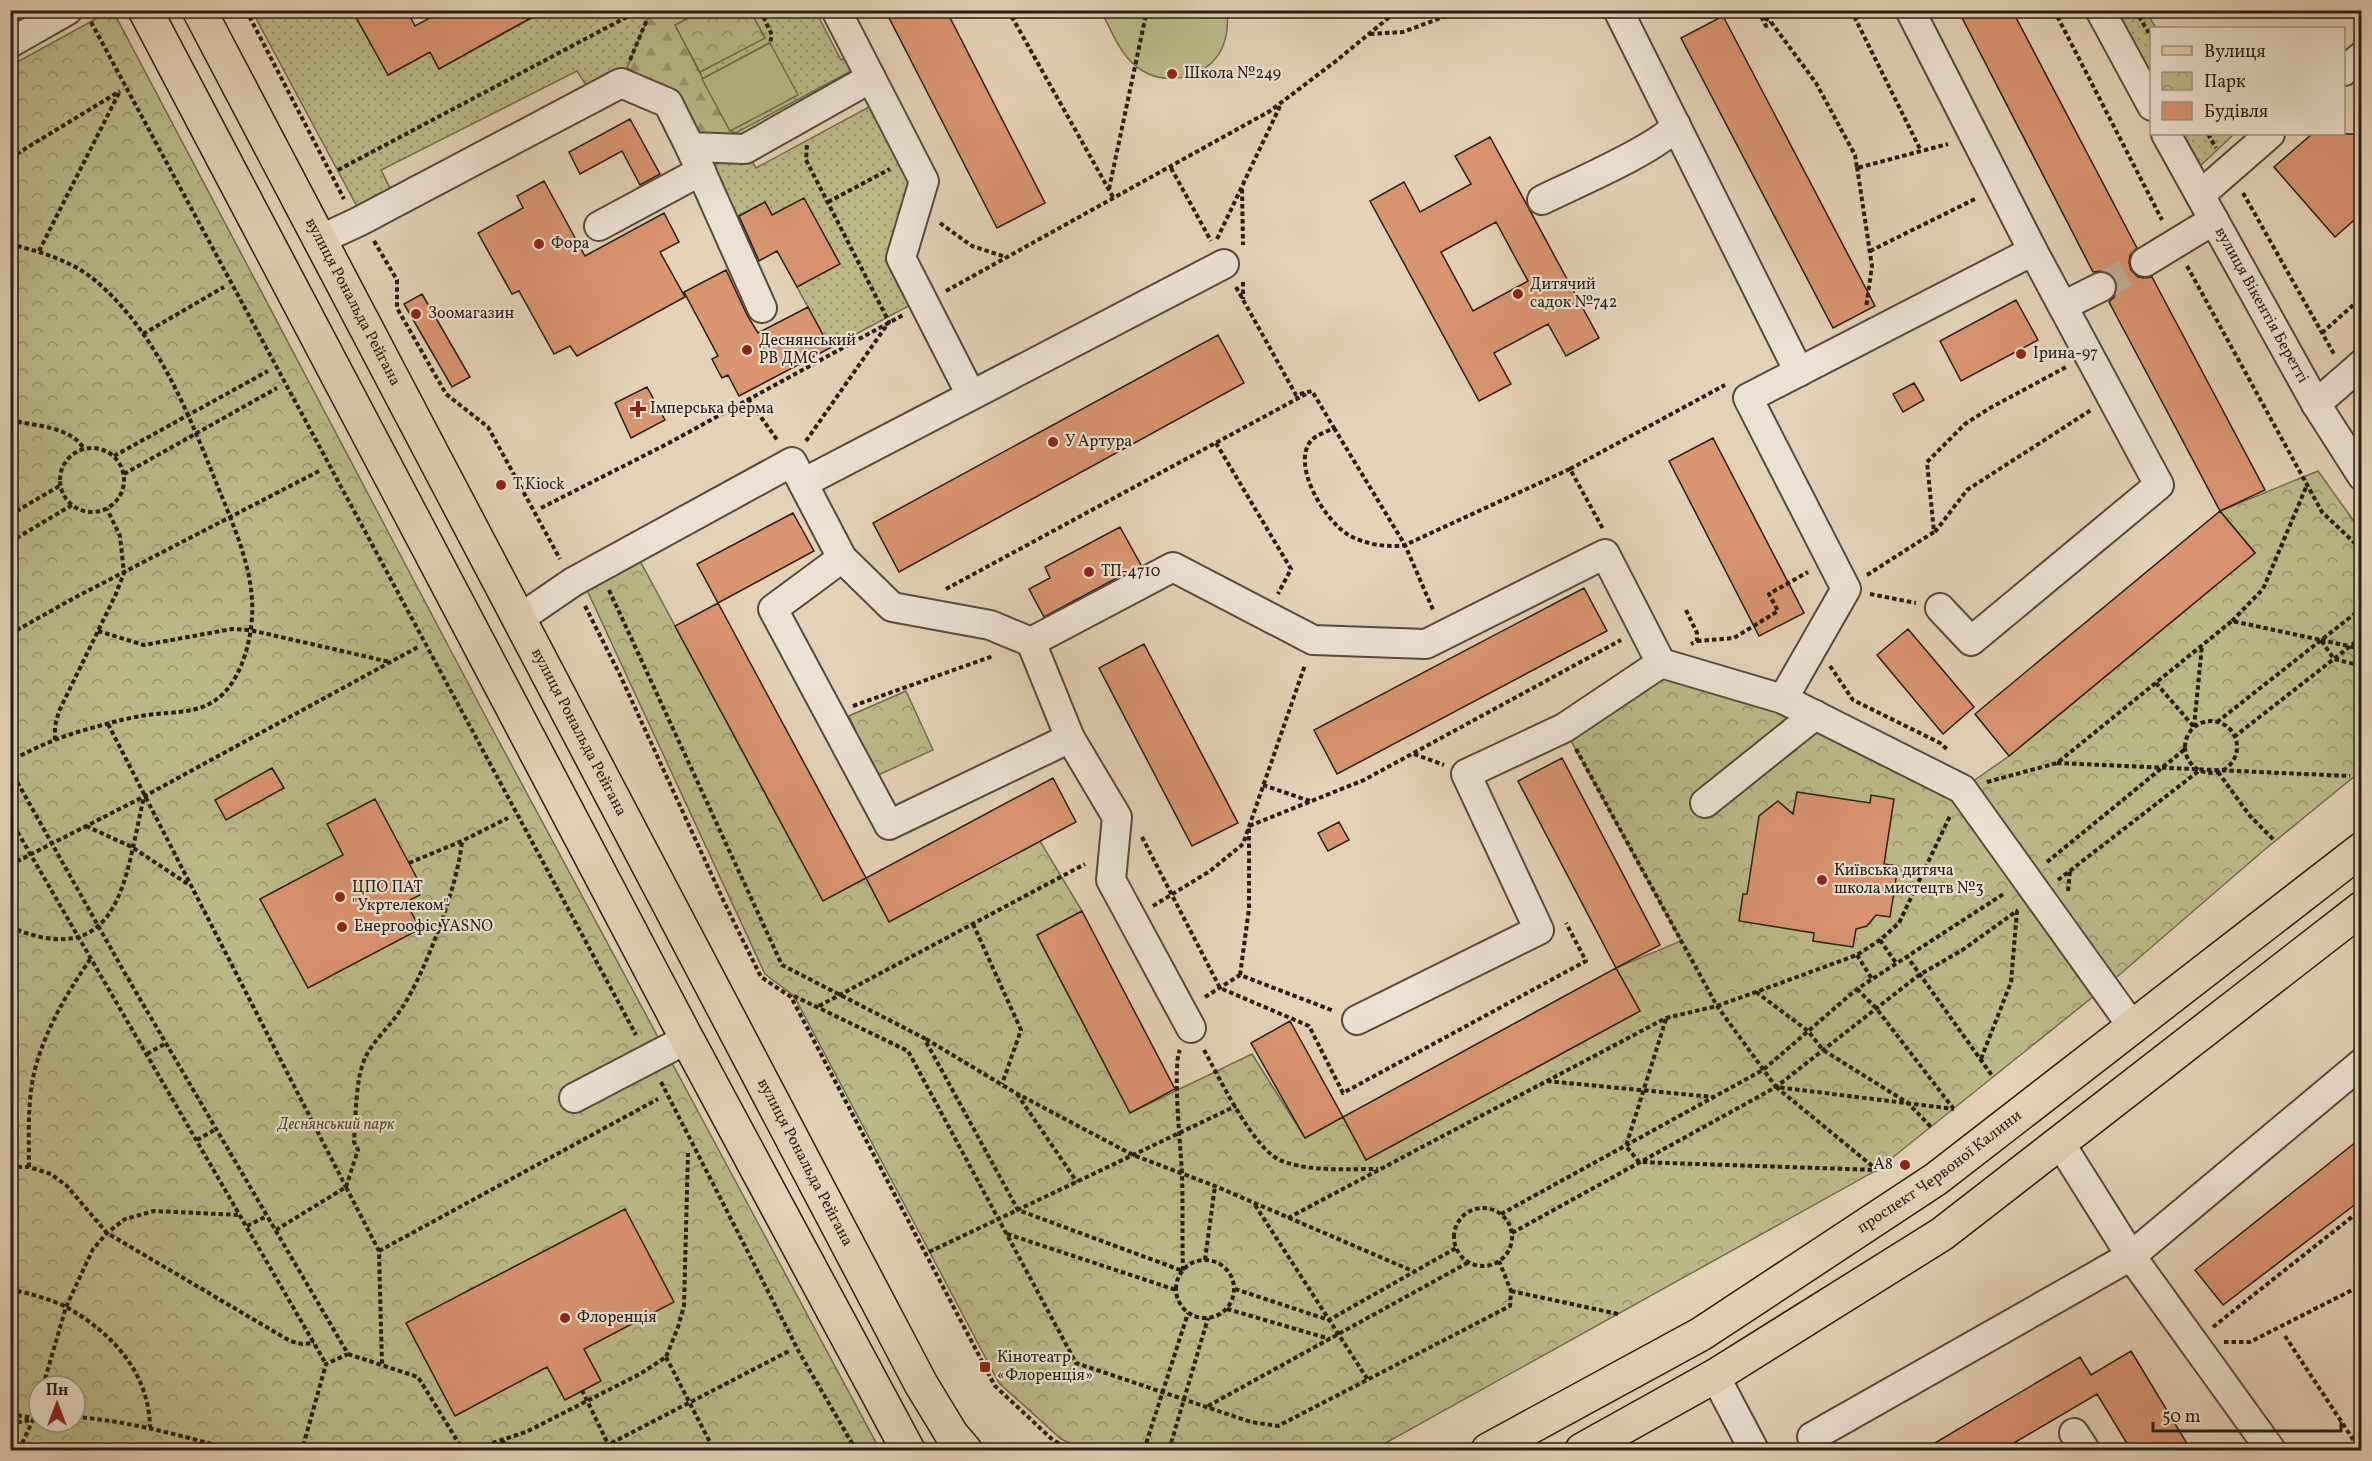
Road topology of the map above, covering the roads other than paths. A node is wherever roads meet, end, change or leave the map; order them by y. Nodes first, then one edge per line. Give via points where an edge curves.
1 (146, 10) edge
2 (199, 10) edge
3 (836, 10) edge
4 (1618, 10) edge
5 (1910, 10) edge
6 (2100, 10) edge
7 (80, 16) edge
8 (10, 43) edge
9 (2361, 56) edge
10 (2345, 69) edge
11 (871, 78) junction
12 (2150, 104) edge
13 (1676, 125) junction
14 (2167, 135) edge
15 (2269, 135) edge
16 (695, 159) junction
17 (2200, 195) junction
18 (1542, 200) dead end
19 (2214, 220) junction
20 (599, 226) dead end
21 (320, 240) junction
22 (2033, 250) junction
23 (2145, 262) tunnel mouth
24 (1224, 264) road end
25 (2101, 287) tunnel mouth
26 (2063, 306) junction
27 (762, 308) dead end
28 (2354, 371) edge
29 (1799, 372) junction
30 (971, 395) junction
31 (2316, 404) junction
32 (798, 472) junction
33 (2361, 476) edge
34 (842, 558) junction
35 (1940, 608) road end
36 (519, 618) junction
37 (1031, 642) junction
38 (1661, 663) junction
39 (1783, 699) junction
40 (1815, 715) junction
41 (1070, 738) junction
42 (1705, 803) dead end
43 (2361, 849) edge
44 (2361, 908) edge
45 (1187, 1020) road end
46 (1358, 1020) road end
47 (2132, 1026) junction
48 (687, 1039) junction
49 (2361, 1063) edge
50 (574, 1098) dead end
51 (2060, 1143) junction
52 (2131, 1256) junction
53 (1715, 1376) junction
54 (1812, 1437) dead end
55 (908, 1450) edge
56 (965, 1450) edge
57 (1488, 1450) edge
58 (1582, 1450) edge
59 (1754, 1450) edge
60 (2271, 1450) edge

1 - 48 main road
2 - 21 main road, вулиця Рональда Рейгана
3 - 11 street
4 - 13 street
5 - 22 street
6 - 12 street
7 - 8 street
9 - 10 street
11 - 16 street via 745,149
11 - 30 street via 924,182 901,258
13 - 18 street via 1653,145
13 - 29 street
14 - 17 street, вулиця Вікентія Беретті
15 - 17 street
16 - 20 street
16 - 21 street via 668,103 621,83
16 - 27 street
17 - 19 street, вулиця Вікентія Беретті
19 - 23 street
19 - 31 street, вулиця Вікентія Беретті
21 - 36 main road, вулиця Рональда Рейгана
22 - 26 street
22 - 29 street
24 - 30 street
25 - 26 street
26 - 35 street via 2159,484 1971,641
28 - 31 street
29 - 39 street via 1748,398 1846,589
30 - 32 street
31 - 33 street, вулиця Вікентія Беретті
32 - 34 street
32 - 36 street via 598,567
34 - 37 street via 892,607 990,625
34 - 41 street via 773,609 889,825
36 - 56 main road, вулиця Рональда Рейгана via 927,1395
37 - 38 street via 1173,567 1313,640 1426,644 1605,554
37 - 41 street
38 - 39 street
38 - 46 street via 1564,728 1466,774 1539,930
39 - 40 street
40 - 42 street
40 - 47 street via 1962,789 2027,895
41 - 45 street via 1118,817 1111,880
43 - 47 main road, проспект Червоної Калини
44 - 51 main road
47 - 57 main road, проспект Червоної Калини via 1936,1179 1848,1238 1701,1334
48 - 50 street
48 - 55 main road
49 - 52 street
51 - 52 street
51 - 53 main road via 1942,1234
52 - 54 street
52 - 60 street
53 - 58 main road
53 - 59 street

